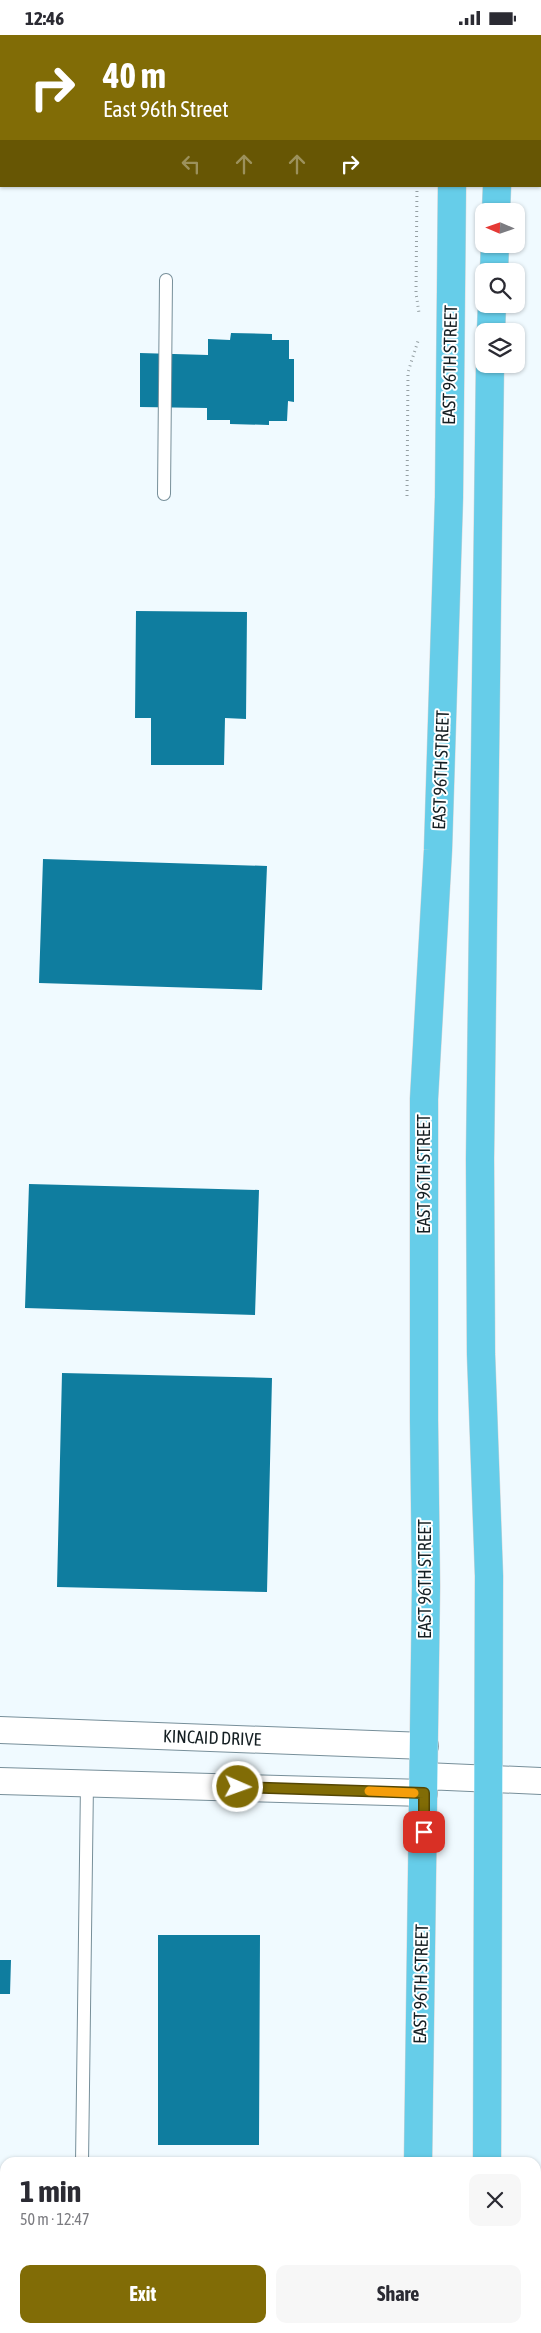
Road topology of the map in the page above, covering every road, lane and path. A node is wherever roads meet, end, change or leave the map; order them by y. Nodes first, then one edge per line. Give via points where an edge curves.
1 (417, 187) edge
2 (452, 187) edge
3 (497, 187) edge
4 (496, 203) edge
5 (166, 280) dead end
6 (421, 318) dead end
7 (421, 331) dead end
8 (490, 373) edge
9 (164, 494) dead end
10 (407, 496) dead end
11 (0, 1730) edge
12 (425, 1746) junction
13 (489, 1778) junction
14 (0, 1781) edge
15 (541, 1781) edge
16 (87, 1783) junction
17 (425, 1785) junction
18 (82, 2157) edge
19 (418, 2157) edge
20 (487, 2157) edge

1 - 6 path via 416,293
2 - 12 main road, EAST 96TH STREET via 449,517 438,850 424,1099
3 - 4 main road
5 - 9 lane
7 - 10 path via 408,372
8 - 13 main road via 480,1159 481,1354 489,1576
11 - 12 street, KINCAID DRIVE
12 - 17 main road, EAST 96TH STREET
13 - 15 street
13 - 17 street via 454,1777
13 - 20 main road
14 - 16 street
16 - 17 street
16 - 18 lane
17 - 19 main road, EAST 96TH STREET

